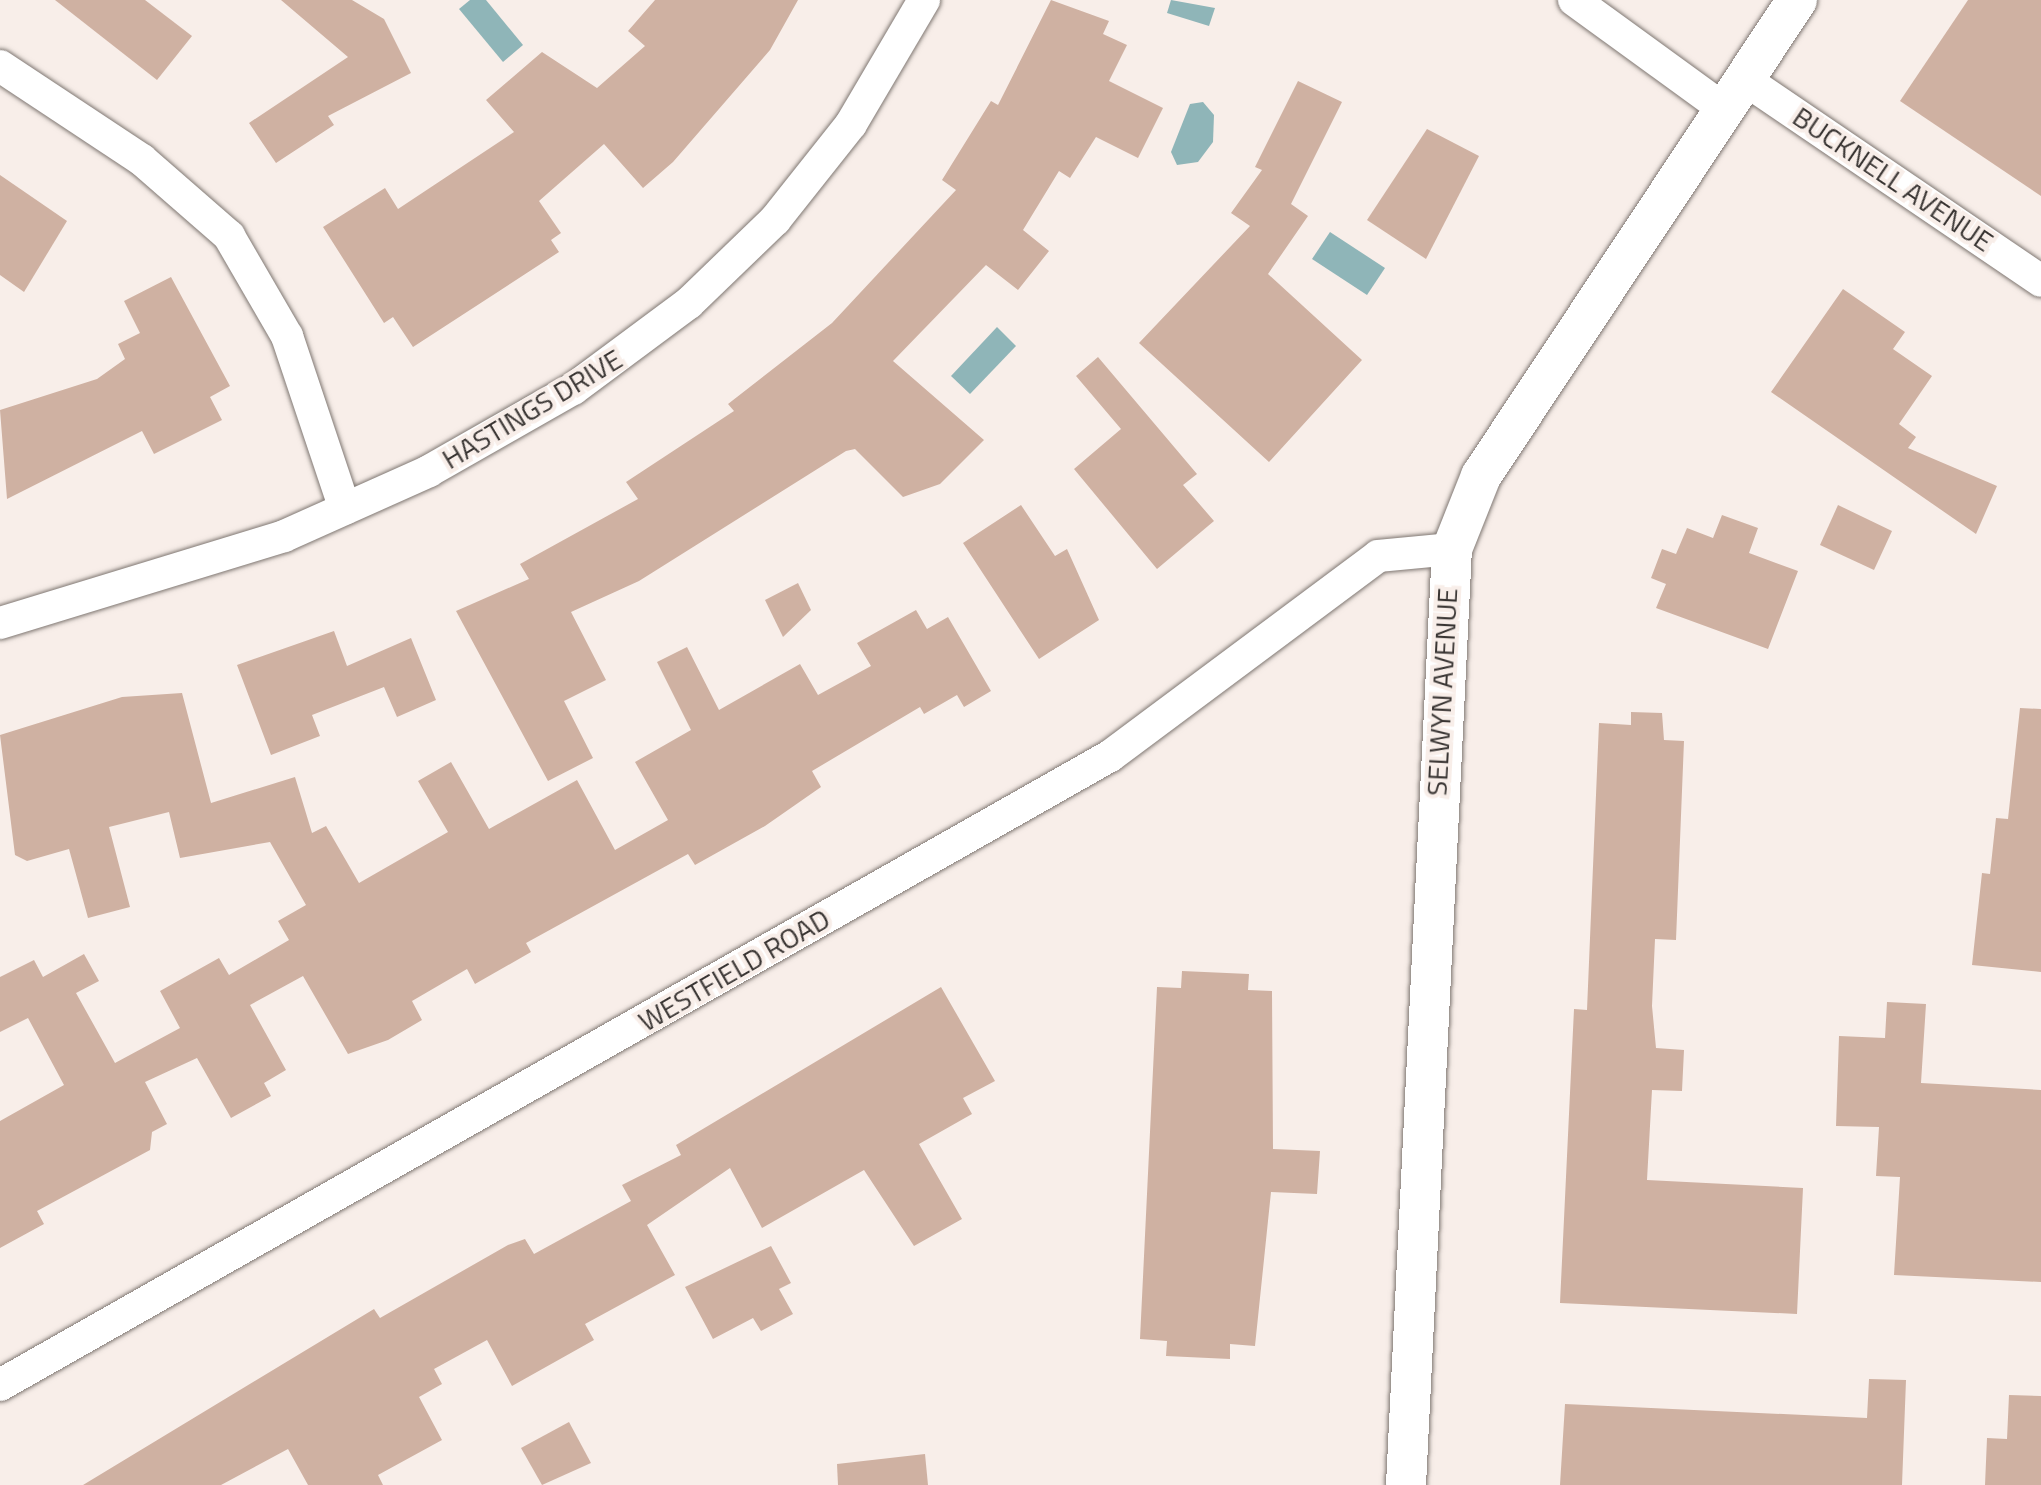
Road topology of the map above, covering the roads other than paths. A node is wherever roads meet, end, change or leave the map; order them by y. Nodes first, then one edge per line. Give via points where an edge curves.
1 (924, 0) edge
2 (1574, 0) edge
3 (1797, 0) edge
4 (0, 66) edge
5 (1734, 94) junction
6 (2041, 281) edge
7 (345, 509) junction
8 (1452, 550) junction
9 (0, 623) edge
10 (0, 1385) edge
11 (1406, 1485) edge

1 - 7 street, HASTINGS DRIVE via 829,154 689,303 539,410
2 - 5 street, BUCKNELL AVENUE
3 - 5 street, SELWYN AVENUE
4 - 7 street via 142,160 229,236 288,336
5 - 6 street, BUCKNELL AVENUE
5 - 8 street, SELWYN AVENUE via 1481,476
7 - 9 street, HASTINGS DRIVE via 245,550
8 - 10 street, WESTFIELD ROAD via 1378,556 1110,756
8 - 11 street, SELWYN AVENUE

